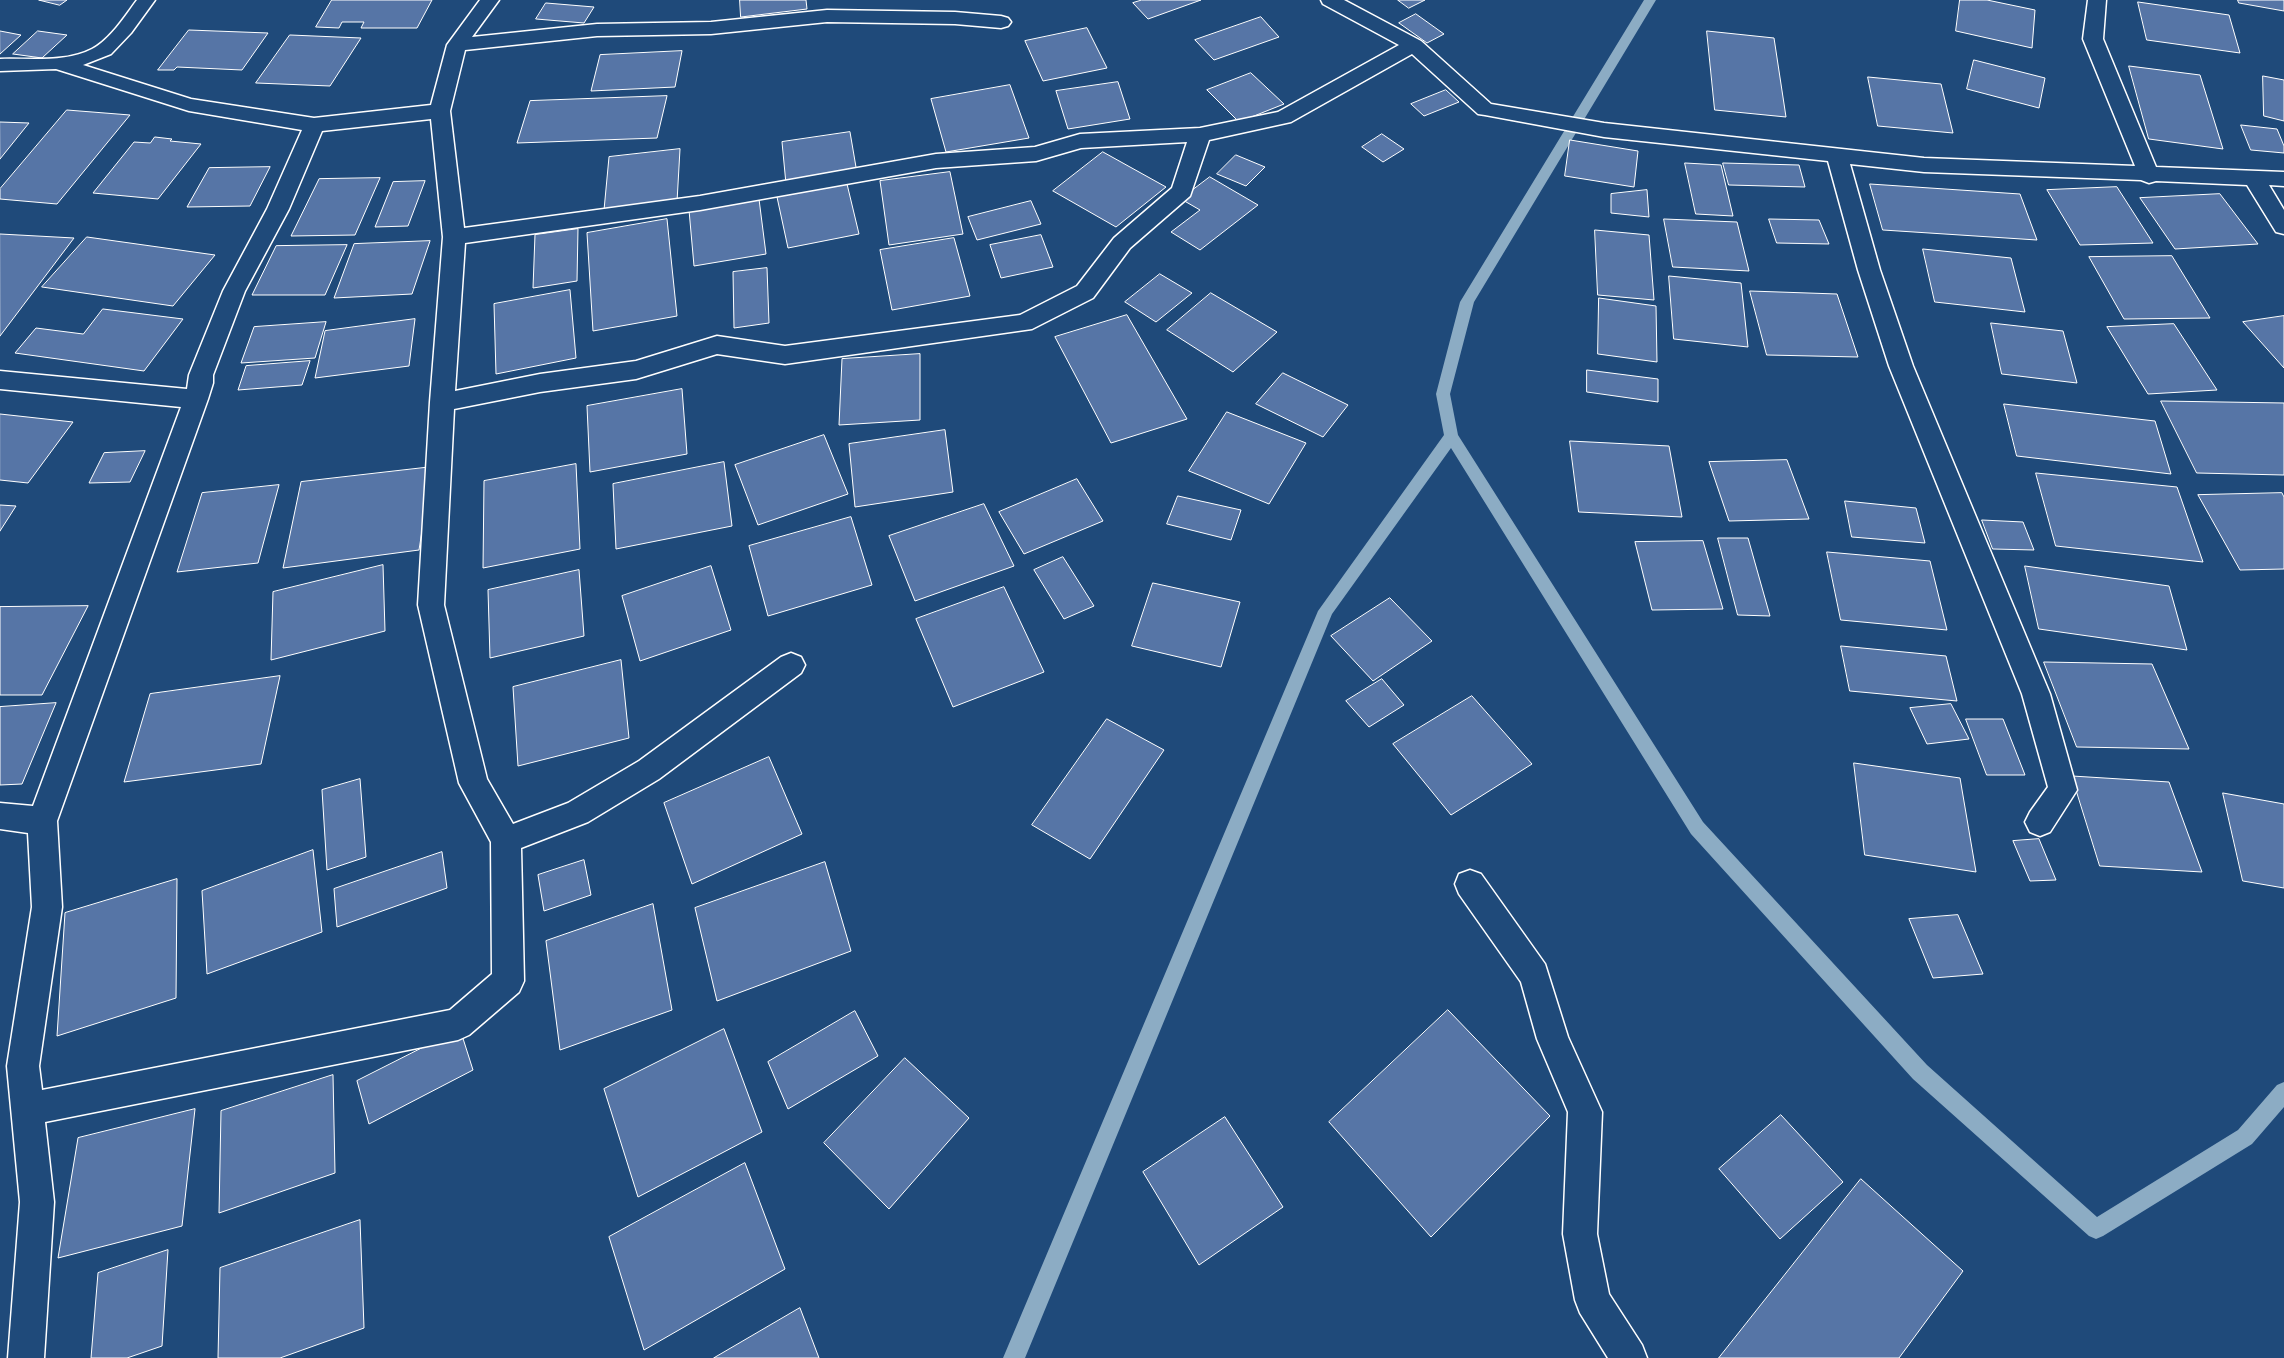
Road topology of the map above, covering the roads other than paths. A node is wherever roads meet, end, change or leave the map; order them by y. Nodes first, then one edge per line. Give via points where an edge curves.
1 (146, 0) edge
2 (490, 0) edge
3 (1330, 0) edge
4 (2097, 0) edge
5 (1001, 22) dead end
6 (457, 45) junction
7 (1414, 45) junction
8 (59, 64) junction
9 (0, 65) edge
10 (440, 111) junction
11 (314, 125) junction
12 (1200, 135) junction
13 (1837, 156) junction
14 (2149, 176) junction
15 (2254, 179) junction
16 (2284, 179) edge
17 (2284, 227) edge
18 (454, 237) junction
19 (0, 380) edge
20 (196, 399) junction
21 (442, 402) junction
22 (791, 665) dead end
23 (0, 816) edge
24 (42, 821) junction
25 (2040, 822) dead end
26 (506, 840) junction
27 (1470, 884) dead end
28 (28, 1109) junction
29 (26, 1358) edge
30 (1629, 1358) edge

1 - 8 street via 102,53
2 - 6 street
3 - 7 street
4 - 14 street via 2093,39
5 - 6 street via 827,16 711,28 597,30
6 - 10 street
7 - 12 street via 1284,117
7 - 13 street via 1485,109 1604,130
8 - 9 street
8 - 11 street via 189,105
10 - 11 street
10 - 18 street
11 - 20 street via 278,209 234,291 201,375
12 - 18 street via 1080,141 1036,154 936,161 700,203
12 - 21 street via 1182,191 1122,243 1085,292 1024,323 785,355 716,344 636,370 540,383
13 - 14 street via 1924,165
13 - 25 street via 1869,270 1901,366 2036,694 2063,790
14 - 15 street
15 - 16 street
15 - 17 street
18 - 21 street
19 - 20 street
20 - 24 street
21 - 26 street via 432,605 474,783
22 - 26 street via 650,770 578,813
23 - 24 street
24 - 28 street via 47,907 24,1066
26 - 28 street via 508,981 458,1024
27 - 30 street via 1534,975 1554,1039 1585,1112 1580,1234 1593,1300
28 - 29 street via 37,1202

